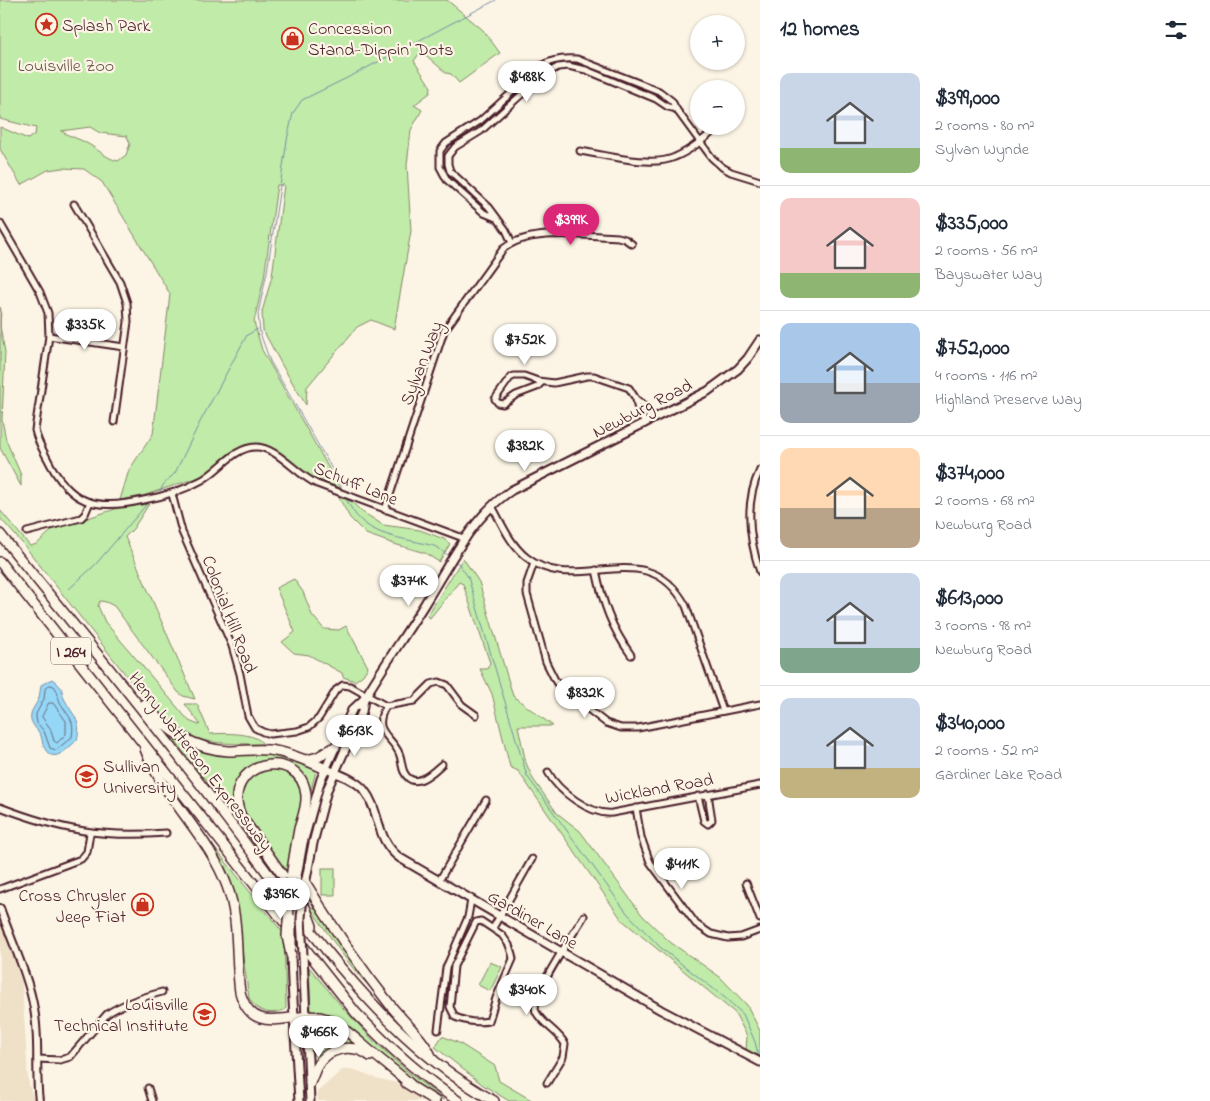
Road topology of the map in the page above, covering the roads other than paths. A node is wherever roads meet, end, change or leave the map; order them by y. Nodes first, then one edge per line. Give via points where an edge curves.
1 (649, 88) junction
2 (646, 95) junction
3 (676, 109) junction
4 (708, 135) edge
5 (456, 136) junction
6 (700, 141) junction
7 (460, 143) junction
8 (580, 151) dead end
9 (760, 180) edge
10 (74, 204) dead end
11 (496, 218) junction
12 (0, 223) edge
13 (512, 243) junction
14 (632, 244) dead end
15 (49, 336) junction
16 (759, 345) edge
17 (124, 347) junction
18 (542, 382) junction
19 (114, 422) dead end
20 (648, 422) junction
21 (760, 470) edge
22 (172, 494) junction
23 (90, 502) junction
24 (492, 506) junction
25 (385, 510) junction
26 (27, 532) dead end
27 (0, 534) edge
28 (466, 538) junction
29 (0, 562) edge
30 (534, 563) junction
31 (596, 570) junction
32 (760, 572) edge
33 (631, 655) dead end
34 (109, 668) junction
35 (366, 697) junction
36 (760, 704) edge
37 (386, 706) junction
38 (723, 711) junction
39 (476, 715) dead end
40 (142, 741) junction
41 (335, 747) junction
42 (306, 760) junction
43 (442, 764) dead end
44 (326, 769) junction
45 (548, 772) dead end
46 (336, 773) junction
47 (760, 785) edge
48 (708, 794) junction
49 (698, 796) junction
50 (486, 800) dead end
51 (0, 807) edge
52 (636, 808) junction
53 (90, 833) junction
54 (166, 833) dead end
55 (532, 859) dead end
56 (439, 881) junction
57 (305, 882) junction
58 (293, 883) junction
59 (746, 883) dead end
60 (0, 889) edge
61 (471, 900) junction
62 (0, 908) edge
63 (500, 916) junction
64 (584, 916) dead end
65 (760, 919) edge
66 (493, 928) junction
67 (760, 930) edge
68 (315, 934) junction
69 (562, 953) junction
70 (292, 955) joint
71 (162, 992) dead end
72 (306, 1016) junction
73 (294, 1018) junction
74 (438, 1030) dead end
75 (37, 1058) junction
76 (433, 1060) junction
77 (760, 1062) edge
78 (547, 1082) dead end
79 (310, 1083) junction
80 (411, 1085) junction
81 (148, 1088) dead end
82 (39, 1101) edge
83 (152, 1101) edge
84 (299, 1101) edge
85 (310, 1101) edge
86 (435, 1101) edge
87 (458, 1101) edge
88 (494, 1101) edge

1 - 2 street
1 - 3 street via 659,91
1 - 5 street via 577,59 556,60 541,66 480,121
2 - 3 street
2 - 7 street via 577,68 558,67 547,72 481,131
3 - 6 street
4 - 6 street
5 - 7 street
5 - 11 street via 440,151 443,175 484,214
6 - 8 street via 674,158 655,162
6 - 9 street via 726,170
7 - 11 street via 450,152 448,167
10 - 17 street via 126,296 128,322
11 - 13 street
12 - 15 street via 44,298
13 - 14 street via 541,235 618,237
13 - 25 street, Sylvan Way via 493,262 444,331
15 - 17 street
15 - 23 street via 37,437 60,480 72,492
16 - 20 main road, Newburg Road via 738,369 718,385
17 - 19 street
18 - 18 street via 514,376 495,399 503,404
18 - 20 street via 594,376 626,386 643,404
20 - 24 main road, Newburg Road via 512,490
21 - 32 street via 752,492 750,512 752,542
22 - 23 street, Schuff Lane via 114,506
22 - 25 street, Schuff Lane via 208,477 240,451 254,447 271,451 306,480
22 - 35 street, Colonial Hill Road via 182,532 232,646 250,721 255,728 270,734 309,727 319,718 340,686 350,686
23 - 26 street via 81,518
24 - 28 main road, Newburg Road
24 - 30 street via 515,546
25 - 28 street, Schuff Lane
27 - 34 highway, Henry Watterson Expressway / I 264
28 - 35 main road, Newburg Road
29 - 40 highway, Henry Watterson Expressway / I 264
30 - 31 street via 562,572
30 - 38 street via 528,578 527,594 546,662 556,682 577,700 606,722 626,728
31 - 33 street via 612,624
31 - 38 street via 639,568 658,576 675,589 689,613
34 - 42 highway via 121,674 159,720 186,740 212,749 274,750
34 - 68 highway, Henry Watterson Expressway / I 264
35 - 37 street
35 - 41 main road, Newburg Road via 352,710
35 - 46 main road, Newburg Road
36 - 38 street
37 - 39 street via 414,701 431,684 438,682 447,685 462,705
37 - 43 street via 382,731 399,752 407,776 421,780
40 - 73 highway via 152,766 211,853 227,885 234,911 243,1002 252,1013 267,1020
40 - 87 highway, Henry Watterson Expressway / I 264 via 356,1013 425,1077
41 - 42 highway
41 - 44 main road, Newburg Road
42 - 44 highway
44 - 46 main road, Gardiner Lane
44 - 58 main road, Newburg Road via 315,797
45 - 52 street, Wickland Road via 560,788 591,810 607,813
46 - 56 main road, Gardiner Lane via 364,790 382,836 392,852
46 - 57 main road, Newburg Road via 327,790
47 - 48 street, Wickland Road
48 - 49 street, Wickland Road
48 - 49 street via 712,820 708,824 702,816
49 - 52 street, Wickland Road
50 - 56 street
51 - 53 street via 53,826
52 - 67 street via 641,838 650,862 696,924 712,934 728,938
53 - 54 street
53 - 60 street via 87,852 78,861
55 - 63 street
56 - 61 main road, Gardiner Lane
57 - 72 main road, Newburg Road, bridge via 301,918
57 - 76 highway via 391,1005 426,1045
58 - 68 highway via 299,829 306,805 305,789 298,776 288,768 264,765 252,770 241,782 237,794 238,810 304,907
58 - 70 highway, bridge via 287,936
59 - 65 street
61 - 63 main road, Gardiner Lane
61 - 74 street via 468,916 446,968
62 - 75 street via 34,1005
63 - 66 street
63 - 69 main road, Gardiner Lane
64 - 69 street
66 - 66 street via 506,940 513,959 489,1021 464,1021 455,1017 450,1007 454,966 476,922 481,921
68 - 76 highway, Henry Watterson Expressway / I 264 via 382,1013
69 - 77 main road, Gardiner Lane
69 - 78 street via 535,1002 537,1014 564,1044 562,1057
70 - 73 main road
71 - 75 street via 121,1005 107,1014 70,1057 60,1060
72 - 73 highway
72 - 79 main road, Newburg Road
72 - 80 highway via 326,1019 338,1025
73 - 84 main road
75 - 82 street
76 - 88 highway, Henry Watterson Expressway / I 264
79 - 80 highway via 324,1057 348,1048 366,1053
79 - 85 main road, Newburg Road
80 - 86 highway
81 - 83 street

